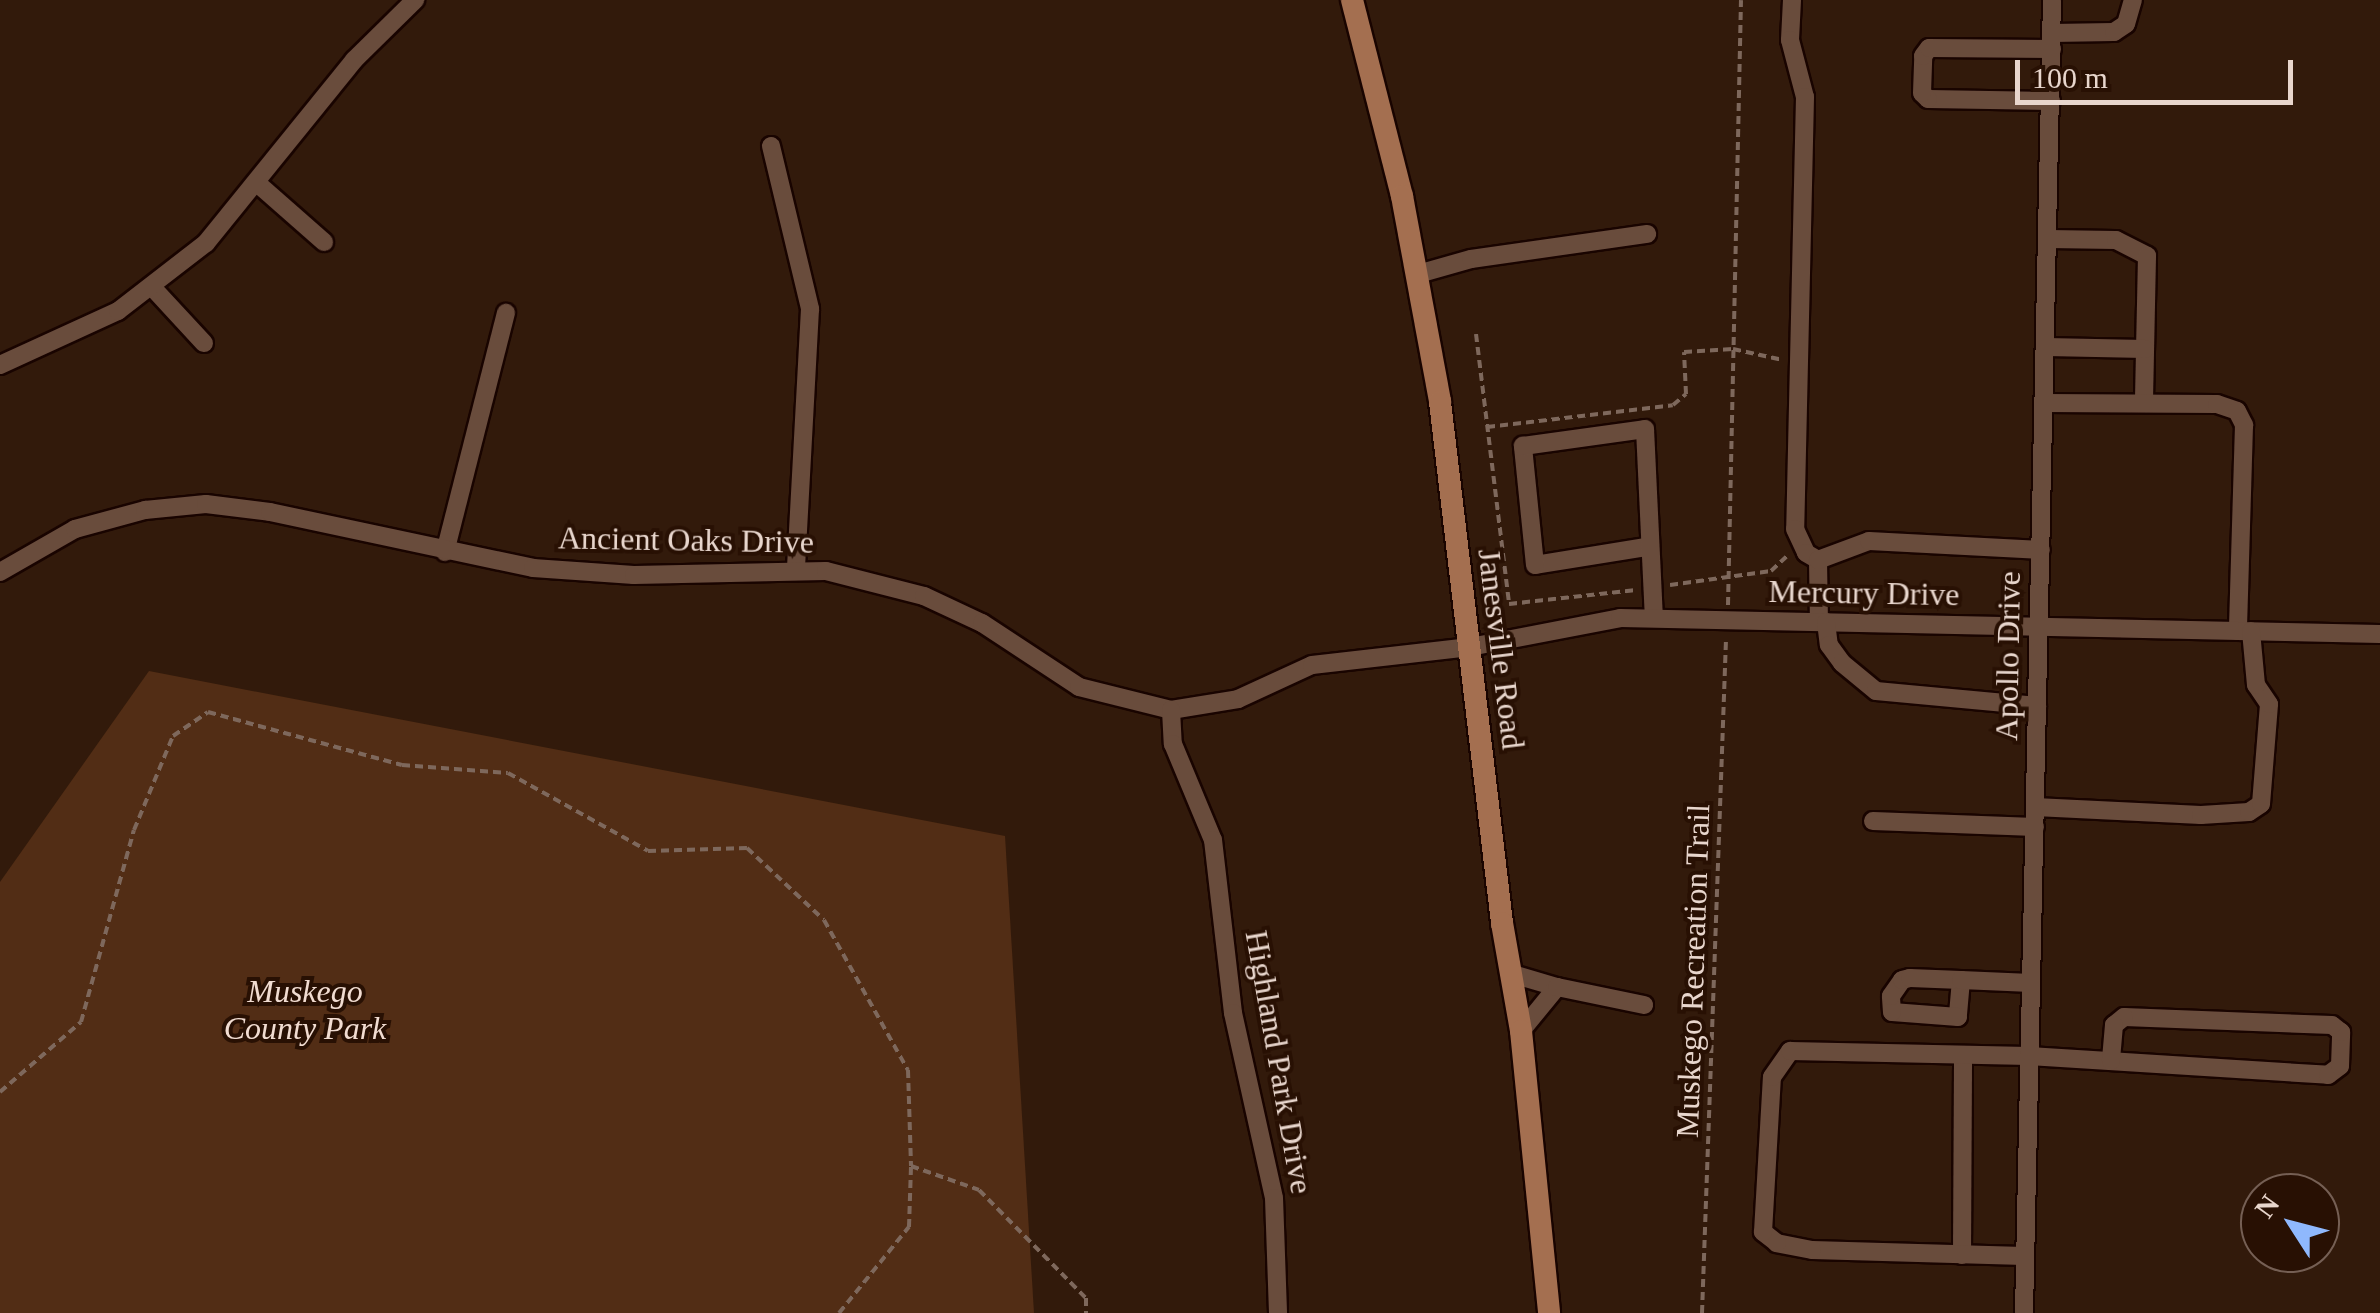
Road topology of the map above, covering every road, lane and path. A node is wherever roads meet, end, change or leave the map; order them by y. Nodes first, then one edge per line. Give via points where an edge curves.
1 (1352, 0) edge
2 (1740, 0) edge
3 (1792, 0) edge
4 (2052, 0) edge
5 (2133, 0) edge
6 (403, 3) edge
7 (2052, 41) junction
8 (2051, 100) junction
9 (772, 146) dead end
10 (258, 184) junction
11 (1647, 234) dead end
12 (2048, 239) junction
13 (324, 242) dead end
14 (1418, 274) junction
15 (153, 288) junction
16 (506, 312) dead end
17 (204, 343) dead end
18 (2046, 347) junction
19 (2145, 348) junction
20 (1733, 349) junction
21 (1744, 353) dead end
22 (0, 366) edge
23 (2044, 403) junction
24 (2144, 404) junction
25 (1488, 427) dead end
26 (1800, 539) junction
27 (1646, 547) junction
28 (2041, 550) junction
29 (446, 552) junction
30 (1818, 560) junction
31 (796, 568) junction
32 (0, 572) edge
33 (1729, 577) junction
34 (1728, 603) dead end
35 (1654, 618) junction
36 (1822, 622) junction
37 (2039, 626) junction
38 (1726, 630) dead end
39 (2244, 631) junction
40 (2380, 634) edge
41 (1470, 647) junction
42 (2037, 706) junction
43 (1171, 710) junction
44 (2035, 807) junction
45 (1873, 822) dead end
46 (2035, 827) junction
47 (1509, 973) junction
48 (1961, 980) dead end
49 (2031, 983) junction
50 (1557, 987) junction
51 (1644, 1005) dead end
52 (1521, 1032) junction
53 (1963, 1055) junction
54 (2030, 1056) junction
55 (2112, 1061) junction
56 (0, 1092) edge
57 (910, 1166) junction
58 (1962, 1254) junction
59 (2024, 1256) junction
60 (839, 1313) edge
61 (1086, 1313) edge
62 (1278, 1313) edge
63 (1549, 1313) edge
64 (1702, 1313) edge
65 (2024, 1313) edge

1 - 14 main road, Janesville Road
2 - 20 path
3 - 26 street via 1790,40 1806,97
4 - 7 street, Apollo Drive
5 - 7 street via 2126,24 2114,32
6 - 10 street
7 - 8 street, Apollo Drive
7 - 8 street via 1929,48 1922,93 1928,99
8 - 12 street, Apollo Drive
9 - 31 street via 810,310
10 - 13 street
10 - 15 street via 206,243
11 - 14 street via 1489,256
12 - 18 street, Apollo Drive
12 - 19 street via 2116,240 2148,256
14 - 41 main road, Janesville Road
15 - 17 street
15 - 22 street
16 - 29 street
18 - 19 street
18 - 23 street, Apollo Drive
19 - 24 street
20 - 21 path
20 - 25 path via 1684,352 1686,394 1672,405
20 - 33 path
23 - 24 street
23 - 28 street, Apollo Drive
24 - 39 street via 2230,404 2244,425
26 - 30 street
26 - 33 path via 1771,571
27 - 27 street via 1644,429 1523,446 1534,565
27 - 35 street
28 - 30 street via 1869,541
28 - 37 street, Apollo Drive
29 - 31 street, Ancient Oaks Drive via 604,574
29 - 32 street, Ancient Oaks Drive via 206,504 145,510 75,529
30 - 36 street
31 - 43 street, Ancient Oaks Drive via 924,596 982,622 1080,687
33 - 34 path
35 - 36 street, Mercury Drive
35 - 41 street, Mercury Drive
36 - 37 street, Mercury Drive
36 - 42 street via 1842,663 1876,690
37 - 39 street, Mercury Drive
37 - 42 street, Apollo Drive
38 - 64 path, Muskego Recreation Trail
39 - 40 street, Mercury Drive
39 - 44 street via 2256,684 2269,704 2262,804 2249,812 2201,815
41 - 43 street, Ancient Oaks Drive via 1312,666 1238,699
41 - 47 main road, Janesville Road
42 - 44 street, Apollo Drive
43 - 62 street, Highland Park Drive via 1173,744 1214,840 1234,1013 1274,1198
44 - 46 street, Apollo Drive
45 - 46 street
46 - 49 street, Apollo Drive
47 - 50 street
47 - 52 main road, Janesville Road
48 - 49 street
49 - 54 street, Apollo Drive
50 - 51 street
50 - 52 street
52 - 63 main road, Janesville Road
53 - 54 street
53 - 58 street
53 - 58 street via 1790,1052 1772,1076 1763,1232 1812,1250
54 - 55 street
54 - 59 street, Apollo Drive
55 - 55 street via 2328,1075 2340,1066 2341,1032 2332,1026 2124,1018 2114,1026
56 - 57 path via 81,1022 140,814 172,736 208,712 402,764 508,773 648,851 747,848 824,920 908,1070
57 - 60 path via 908,1227
57 - 61 path via 979,1190 1086,1298
58 - 59 street
59 - 65 street, Apollo Drive

